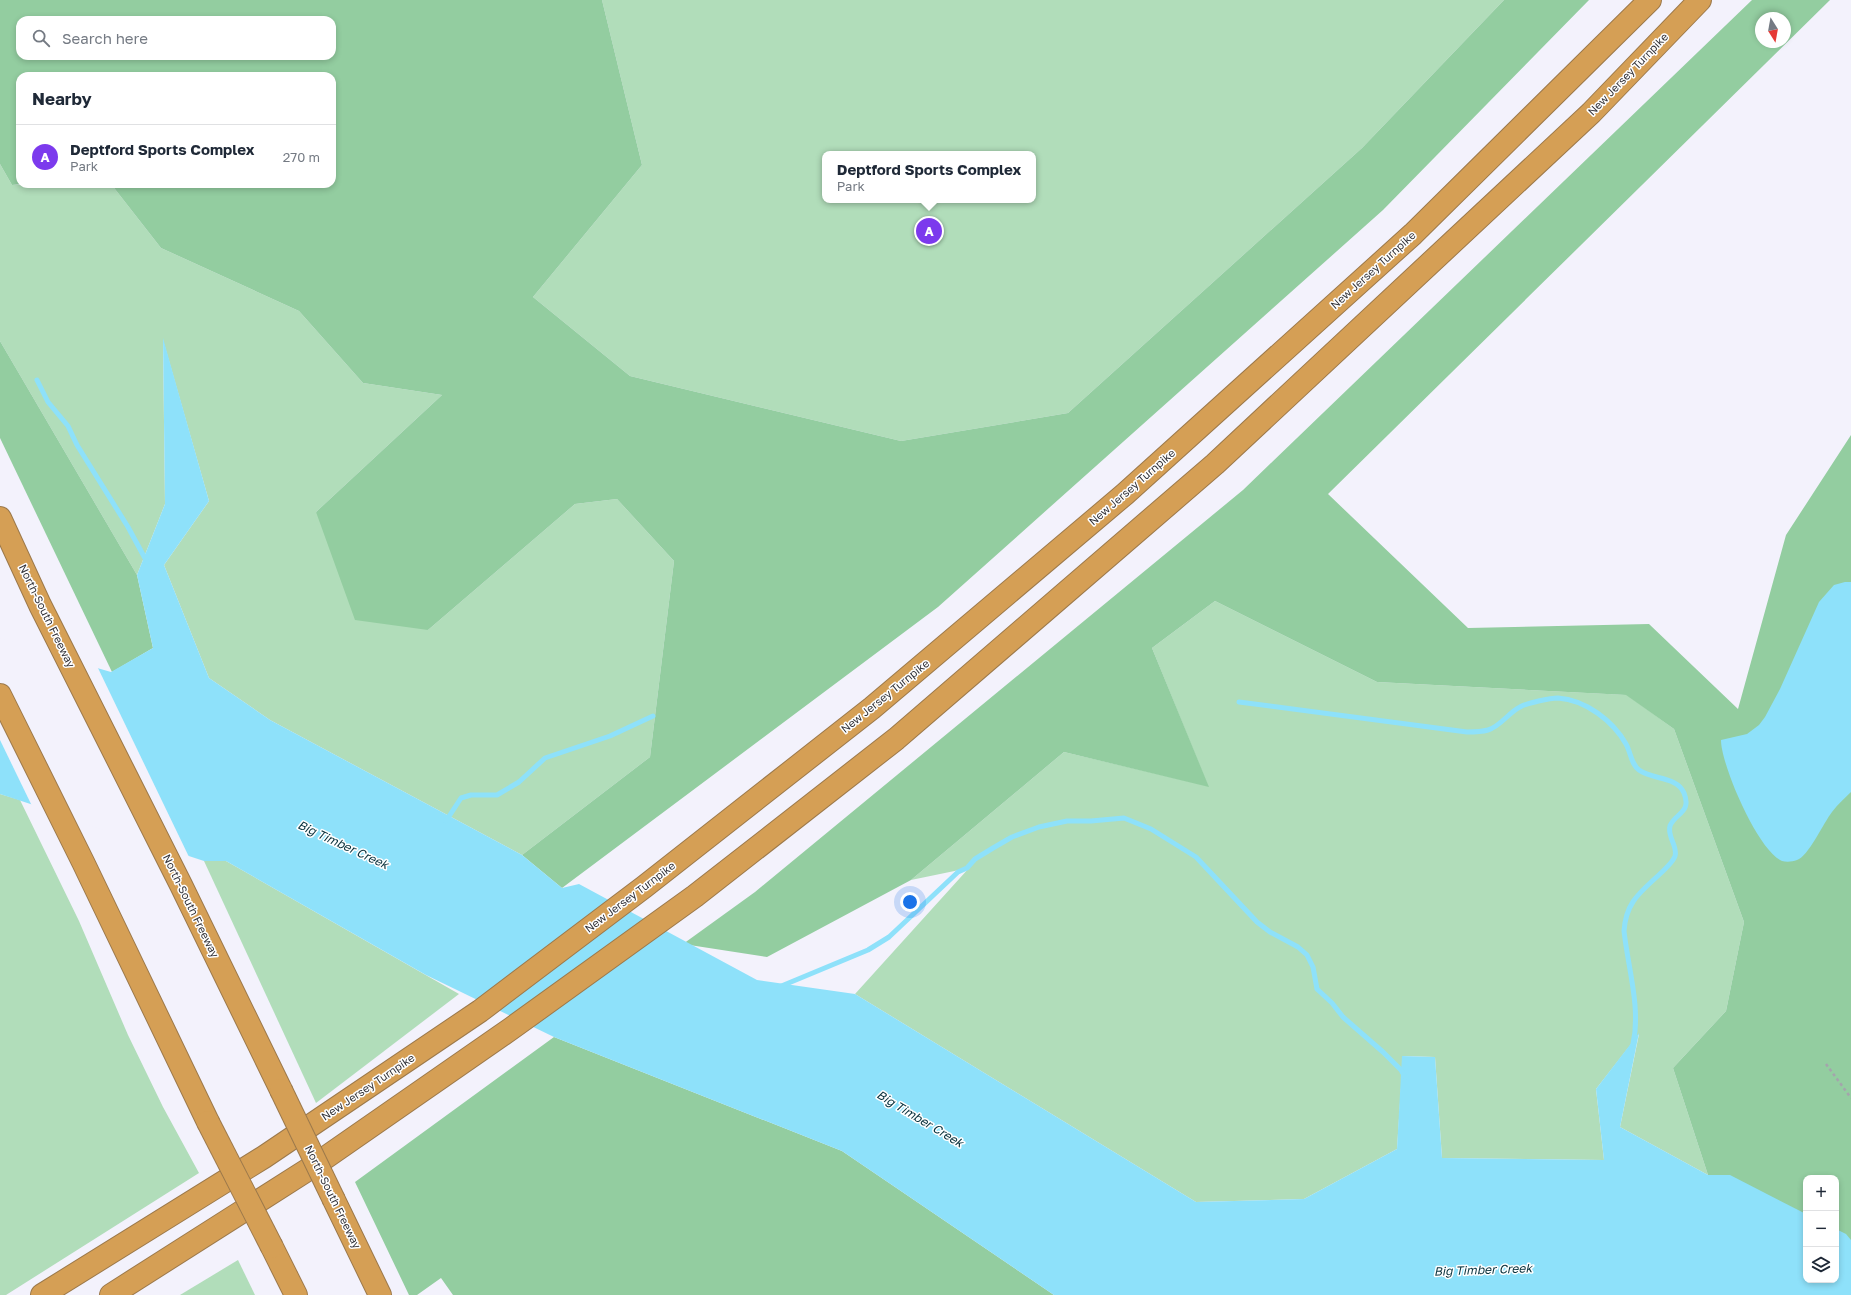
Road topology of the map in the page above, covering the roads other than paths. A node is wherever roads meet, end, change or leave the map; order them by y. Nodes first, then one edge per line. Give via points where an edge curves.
1 (1650, 0) edge
2 (1700, 0) edge
3 (0, 518) edge
4 (0, 695) edge
5 (42, 1295) edge
6 (111, 1295) edge
7 (296, 1295) edge
8 (380, 1295) edge

1 - 5 highway, New Jersey Turnpike via 1413,234 1125,494 872,708 644,887 480,1011 264,1157
2 - 6 highway, New Jersey Turnpike via 1591,113 1215,464 896,739 695,896 512,1028 312,1167
3 - 8 highway, North-South Freeway, bridge via 40,605 181,885
4 - 7 highway, bridge via 208,1122

